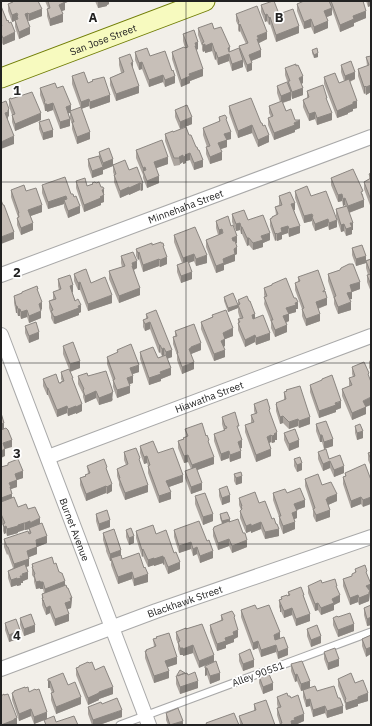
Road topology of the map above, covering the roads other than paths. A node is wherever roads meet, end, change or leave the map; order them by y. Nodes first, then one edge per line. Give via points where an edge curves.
1 (205, 1) edge
2 (1, 78) edge
3 (371, 137) edge
4 (1, 275) edge
5 (1, 335) edge
6 (371, 336) edge
7 (48, 457) junction
8 (371, 538) edge
9 (112, 628) junction
10 (371, 632) edge
11 (1, 669) edge
12 (147, 720) edge
13 (120, 725) edge

1 - 2 street, San Jose Street
3 - 4 street, Minnehaha Street
5 - 7 street, Burnet Avenue
6 - 7 street, Hiawatha Street
7 - 9 street, Burnet Avenue
8 - 9 street, Blackhawk Street
9 - 11 street, Blackhawk Street
9 - 12 street, Burnet Avenue
10 - 12 lane, Alley 90551
12 - 13 lane, Alley 90551

